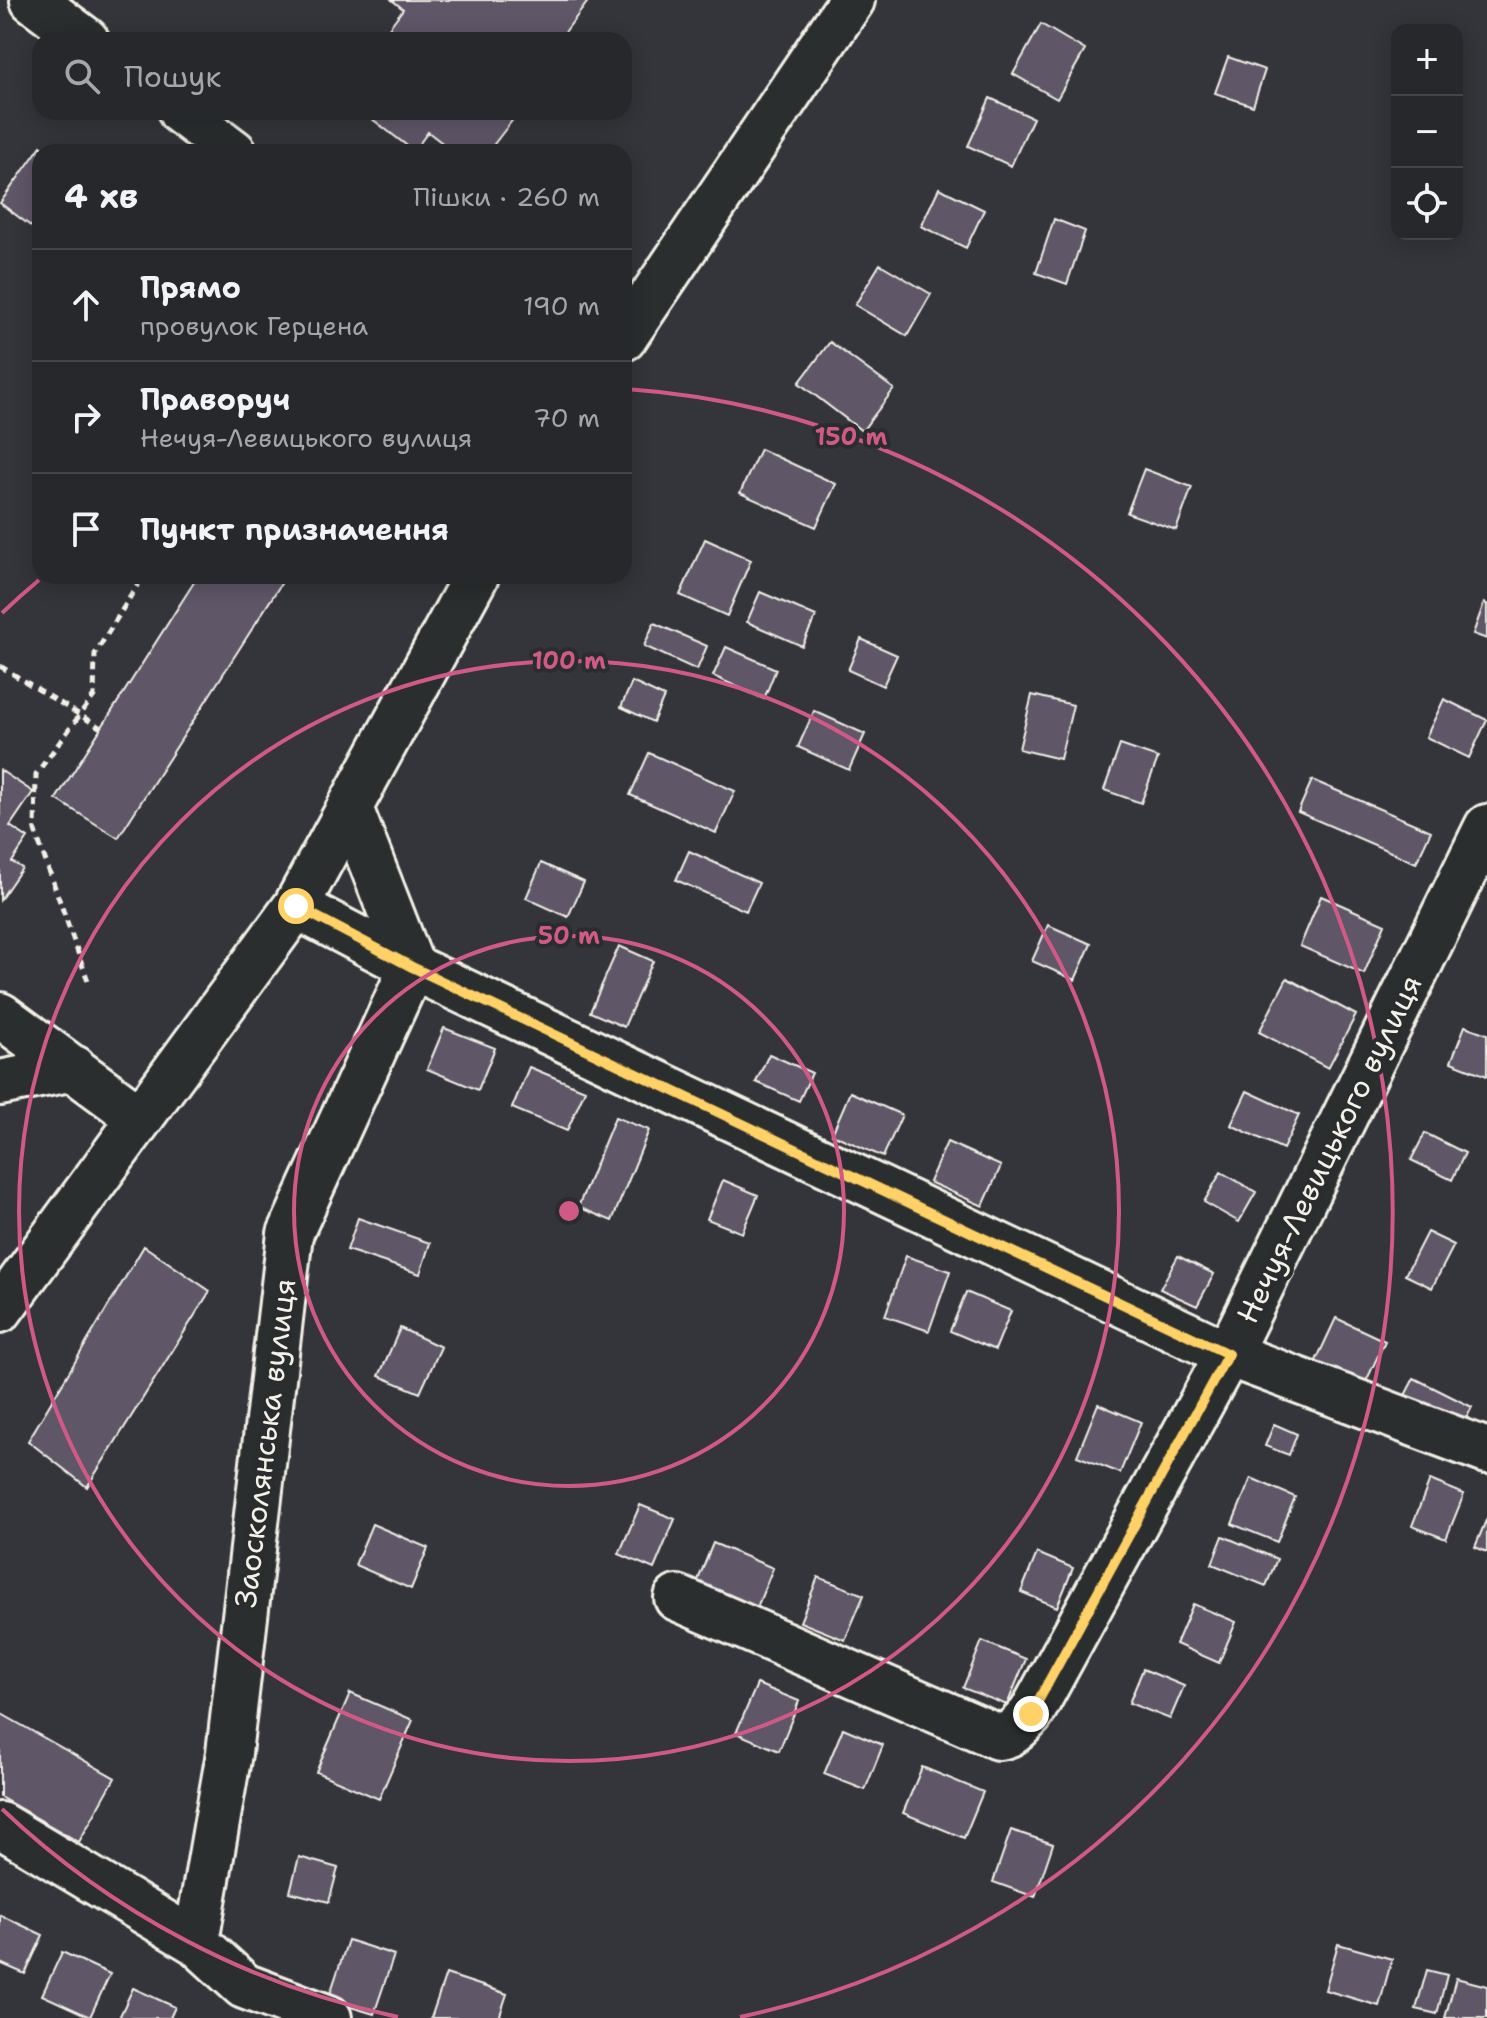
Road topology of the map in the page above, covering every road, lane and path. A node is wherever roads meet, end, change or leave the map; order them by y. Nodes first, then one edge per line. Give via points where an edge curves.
1 (33, 0) edge
2 (852, 0) edge
3 (75, 32) edge
4 (192, 120) edge
5 (223, 144) edge
6 (632, 326) edge
7 (138, 584) edge
8 (472, 584) edge
9 (0, 666) edge
10 (80, 715) junction
11 (101, 728) dead end
12 (350, 808) junction
13 (1487, 827) edge
14 (296, 906) junction
15 (412, 967) junction
16 (88, 981) dead end
17 (0, 1015) edge
18 (74, 1068) junction
19 (0, 1083) edge
20 (140, 1118) junction
21 (0, 1310) edge
22 (1228, 1354) junction
23 (1487, 1451) edge
24 (677, 1598) dead end
25 (0, 1825) edge
26 (196, 1942) junction
27 (329, 2018) edge

1 - 3 street
2 - 6 street
4 - 5 street
7 - 10 path via 95,654 94,696
8 - 12 street
9 - 10 path
10 - 11 path
10 - 16 path via 36,774 35,831
12 - 14 street
12 - 15 street
13 - 22 street, Нечуя-Левицького вулиця
14 - 15 street
14 - 20 street
15 - 22 street
15 - 26 street, Заосколянська вулиця via 290,1234 229,1753
17 - 18 street
18 - 19 street
18 - 20 street
20 - 21 street
22 - 23 street
22 - 24 street, Нечуя-Левицького вулиця via 1031,1714 1007,1737
25 - 26 street
26 - 27 street via 244,1986

